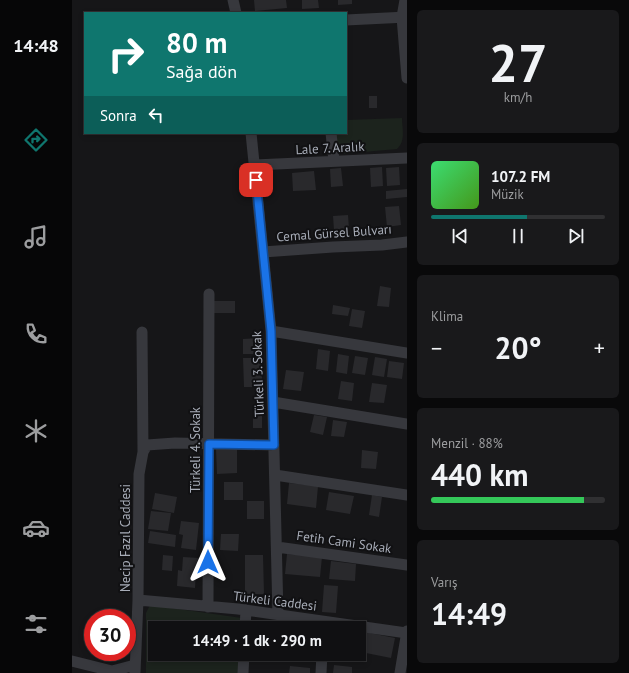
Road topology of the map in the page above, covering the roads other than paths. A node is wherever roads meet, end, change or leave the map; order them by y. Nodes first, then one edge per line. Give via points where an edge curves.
1 (232, 0) edge
2 (405, 0) edge
3 (236, 12) edge
4 (405, 17) edge
5 (347, 20) edge
6 (407, 78) edge
7 (251, 134) edge
8 (332, 134) edge
9 (407, 158) edge
10 (334, 161) junction
11 (255, 165) junction
12 (407, 242) edge
13 (263, 252) junction
14 (209, 294) dead end
15 (271, 331) junction
16 (142, 332) dead end
17 (407, 353) edge
18 (273, 402) junction
19 (407, 424) edge
20 (209, 444) junction
21 (274, 445) junction
22 (143, 452) junction
23 (275, 475) junction
24 (407, 496) edge
25 (277, 547) junction
26 (407, 565) edge
27 (138, 600) junction
28 (208, 607) junction
29 (246, 610) junction
30 (278, 615) junction
31 (245, 621) edge
32 (305, 621) edge
33 (366, 629) edge
34 (407, 632) edge
35 (72, 661) edge
36 (244, 661) edge
37 (322, 661) edge
38 (135, 669) edge
39 (243, 673) edge
40 (321, 673) edge
41 (400, 673) edge

1 - 3 street
2 - 4 street
4 - 5 street
4 - 6 street
7 - 11 street, Türkeli 3. Sokak
8 - 10 street
9 - 10 street, Lale 7. Aralık
10 - 11 street, Lale 7. Aralık
11 - 13 street, Türkeli 3. Sokak
12 - 13 street, Cemal Gürsel Bulvarı via 382,246
13 - 15 street, Türkeli 3. Sokak
14 - 20 street, Türkeli 4. Sokak
15 - 17 street
15 - 18 street, Türkeli 3. Sokak
16 - 22 street, Necip Fazıl Caddesi
18 - 19 street
18 - 21 street, Türkeli 3. Sokak
20 - 21 street
20 - 22 street via 147,445
20 - 28 street, Türkeli 4. Sokak
21 - 23 street, Türkeli 3. Sokak
22 - 27 street, Necip Fazıl Caddesi via 139,474
23 - 24 street
23 - 25 street, Türkeli 3. Sokak
25 - 26 street, Fetih Cami Sokak
25 - 30 street, Türkeli 3. Sokak
27 - 28 street, Türkeli Caddesi
27 - 38 street, Necip Fazıl Caddesi
28 - 29 street, Türkeli Caddesi
29 - 30 street, Türkeli Caddesi
29 - 31 street
30 - 32 street, Türkeli Caddesi
33 - 34 street, Türkeli Caddesi
34 - 41 street
35 - 38 street via 112,671
36 - 39 street
37 - 40 street

